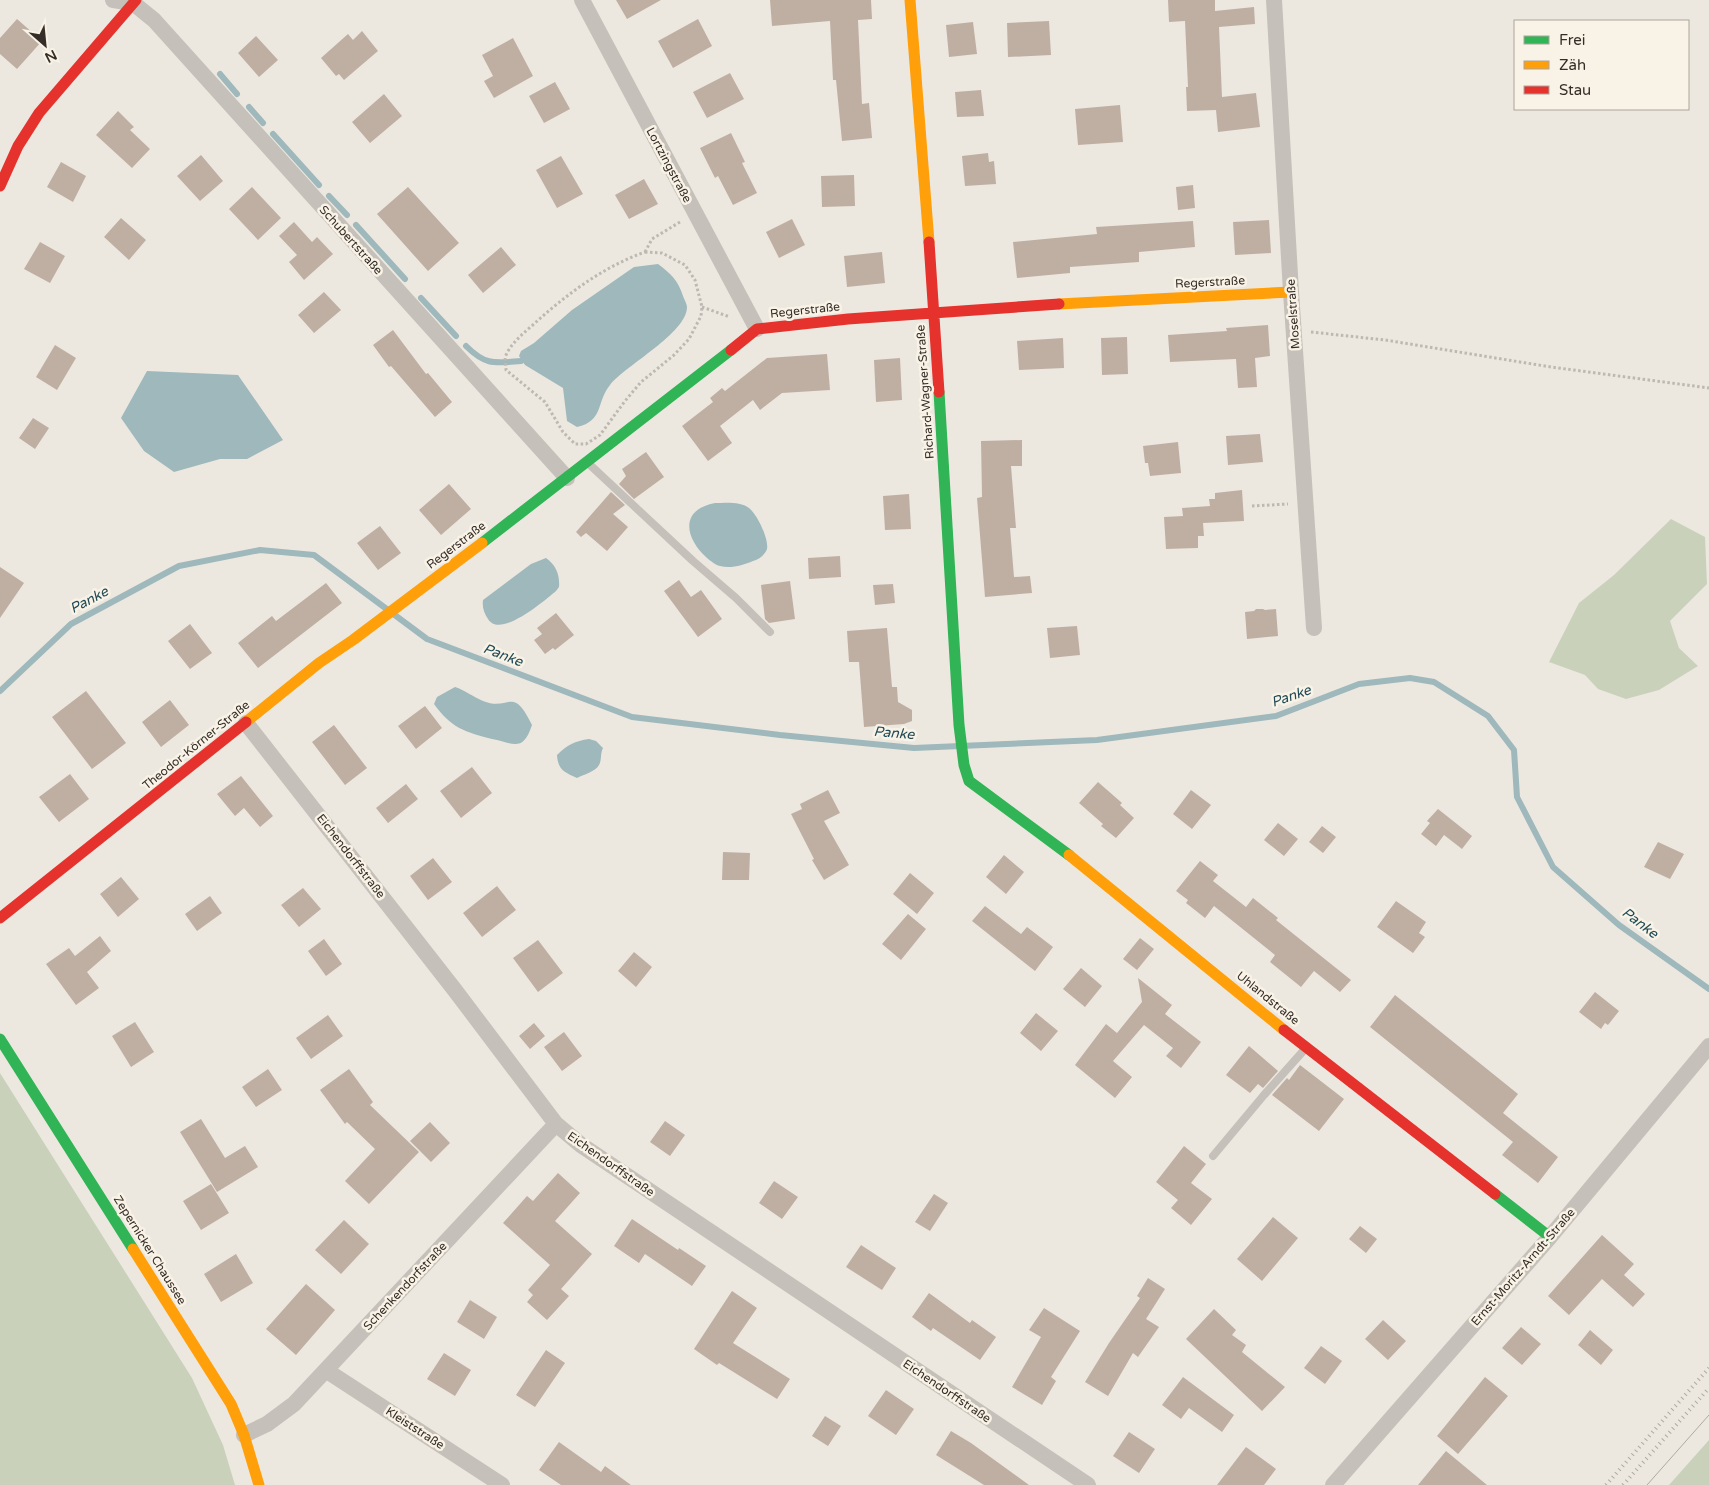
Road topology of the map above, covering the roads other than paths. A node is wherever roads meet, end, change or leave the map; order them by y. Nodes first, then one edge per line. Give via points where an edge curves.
1 (113, 0) edge
2 (582, 0) edge
3 (910, 0) edge
4 (1274, 0) edge
5 (135, 1) edge
6 (0, 186) edge
7 (1291, 292) junction
8 (934, 313) junction
9 (757, 329) junction
10 (588, 463) junction
11 (567, 478) junction
12 (412, 595) joint
13 (1314, 628) dead end
14 (770, 632) dead end
15 (246, 723) junction
16 (969, 780) joint
17 (0, 918) edge
18 (0, 1039) edge
19 (1709, 1046) edge
20 (1306, 1048) junction
21 (556, 1124) junction
22 (1213, 1156) dead end
23 (1550, 1237) junction
24 (327, 1371) junction
25 (244, 1435) junction
26 (259, 1485) edge
27 (502, 1485) edge
28 (1088, 1485) edge
29 (1333, 1485) edge

1 - 5 street
2 - 9 street, Lortzingstraße
3 - 8 street, Richard-Wagner-Straße
4 - 7 street, Moselstraße
5 - 6 street via 39,114 18,146
5 - 11 street, Schubertstraße
7 - 8 street, Regerstraße
7 - 13 street, Moselstraße
8 - 9 street, Regerstraße
8 - 16 street, Richard-Wagner-Straße via 959,726
9 - 10 street, Regerstraße
10 - 11 street, Regerstraße
10 - 14 lane
11 - 12 street, Regerstraße
12 - 15 street, Theodor-Körner-Straße via 319,663
15 - 17 street, Theodor-Körner-Straße
15 - 21 street, Eichendorffstraße
16 - 20 street, Uhlandstraße via 1079,863
18 - 25 street, Zepernicker Chaussee via 207,1365
19 - 23 street, Ernst-Moritz-Arndt-Straße
20 - 22 lane
20 - 23 street, Uhlandstraße
21 - 24 street, Schenkendorfstraße
21 - 28 street, Eichendorffstraße via 582,1145
23 - 29 street, Ernst-Moritz-Arndt-Straße
24 - 25 street, Schenkendorfstraße via 294,1404 267,1424
24 - 27 street, Kleiststraße
25 - 26 street, Zepernicker Chaussee

